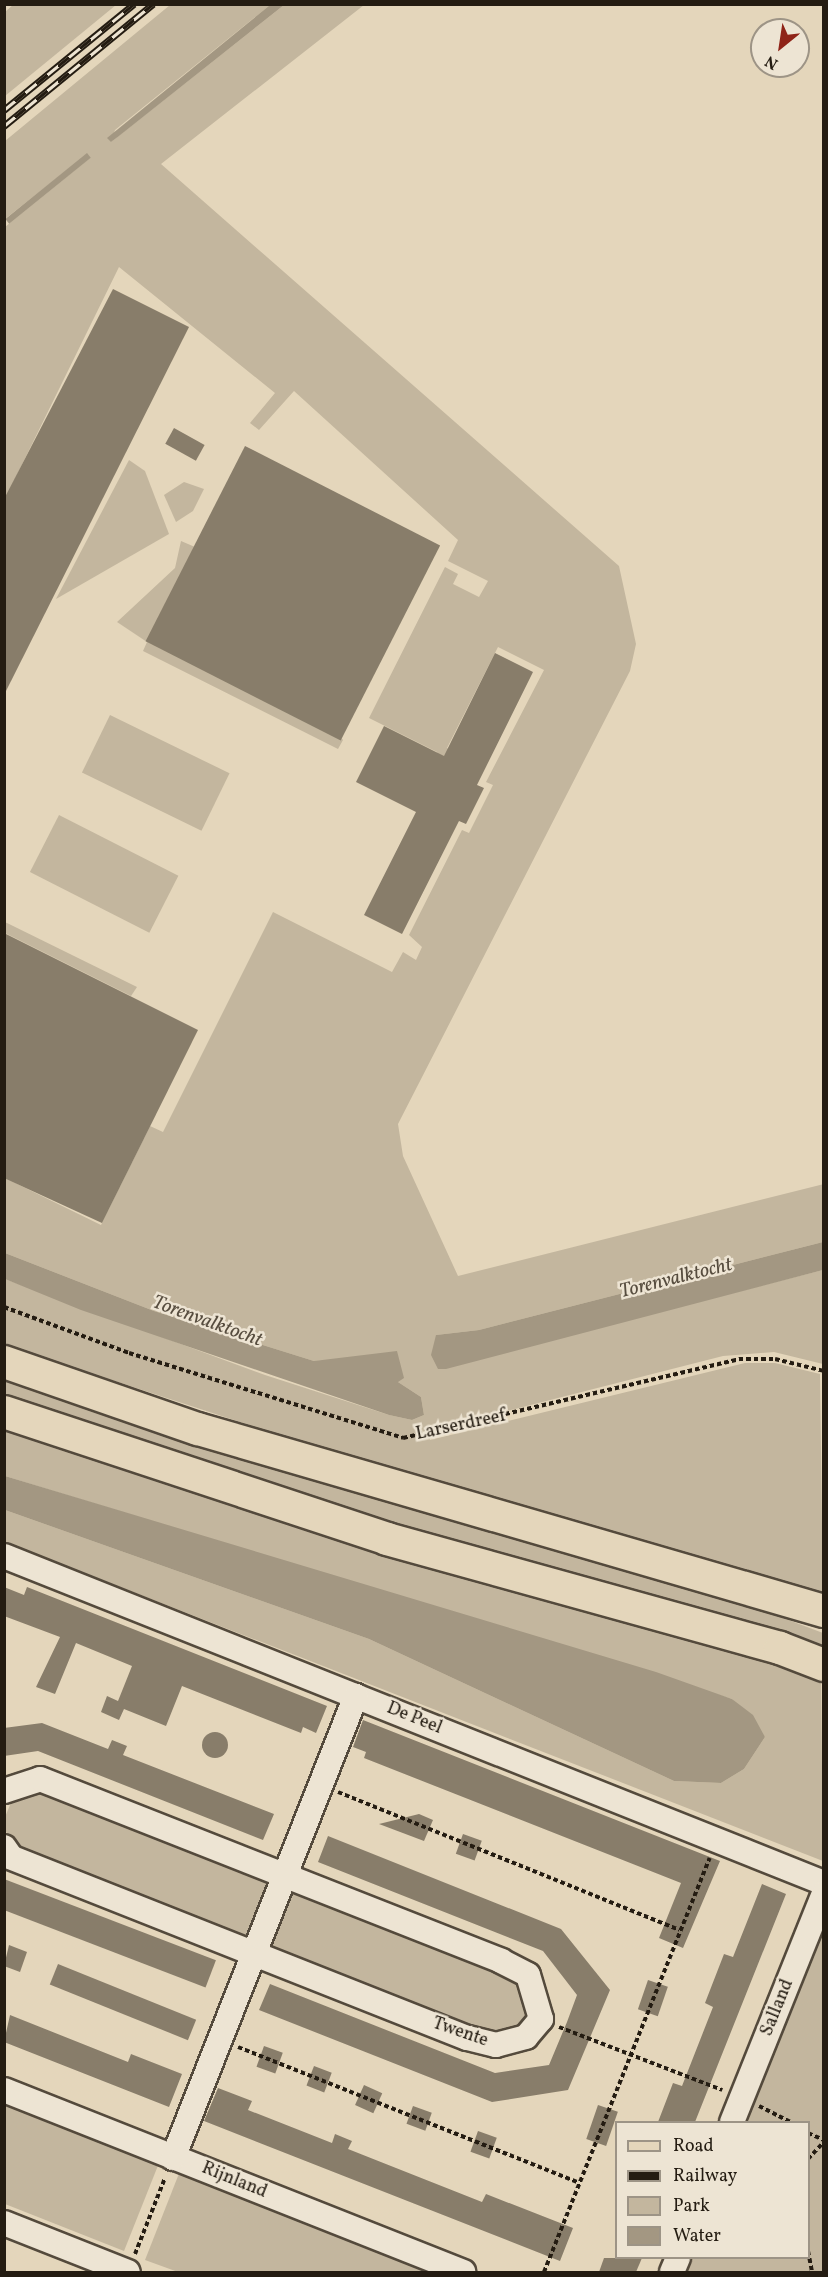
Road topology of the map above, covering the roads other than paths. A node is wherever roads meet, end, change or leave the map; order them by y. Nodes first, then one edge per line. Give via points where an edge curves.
1 (4, 1362) edge
2 (4, 1412) edge
3 (4, 1556) edge
4 (790, 1604) junction
5 (824, 1611) edge
6 (824, 1623) edge
7 (780, 1647) junction
8 (824, 1652) edge
9 (824, 1665) edge
10 (356, 1696) junction
11 (4, 1791) edge
12 (4, 1847) edge
13 (284, 1872) junction
14 (824, 1883) edge
15 (824, 1893) edge
16 (252, 1952) junction
17 (4, 2090) edge
18 (732, 2121) edge
19 (173, 2157) junction
20 (4, 2223) edge
21 (128, 2272) edge
22 (463, 2272) edge

1 - 4 main road via 108,1402
2 - 7 main road via 387,1539
3 - 10 street, De Peel
4 - 5 main road
4 - 6 main road
7 - 8 main road
7 - 9 main road
10 - 13 street
10 - 14 street, De Peel
11 - 13 street via 40,1779
12 - 16 street, Twente via 11,1857
13 - 16 street
13 - 16 street, Twente via 528,1975 541,2019 526,2037 496,2045
15 - 18 street, Salland
16 - 19 street
17 - 19 street, Rijnland
19 - 22 street, Rijnland
20 - 21 street

